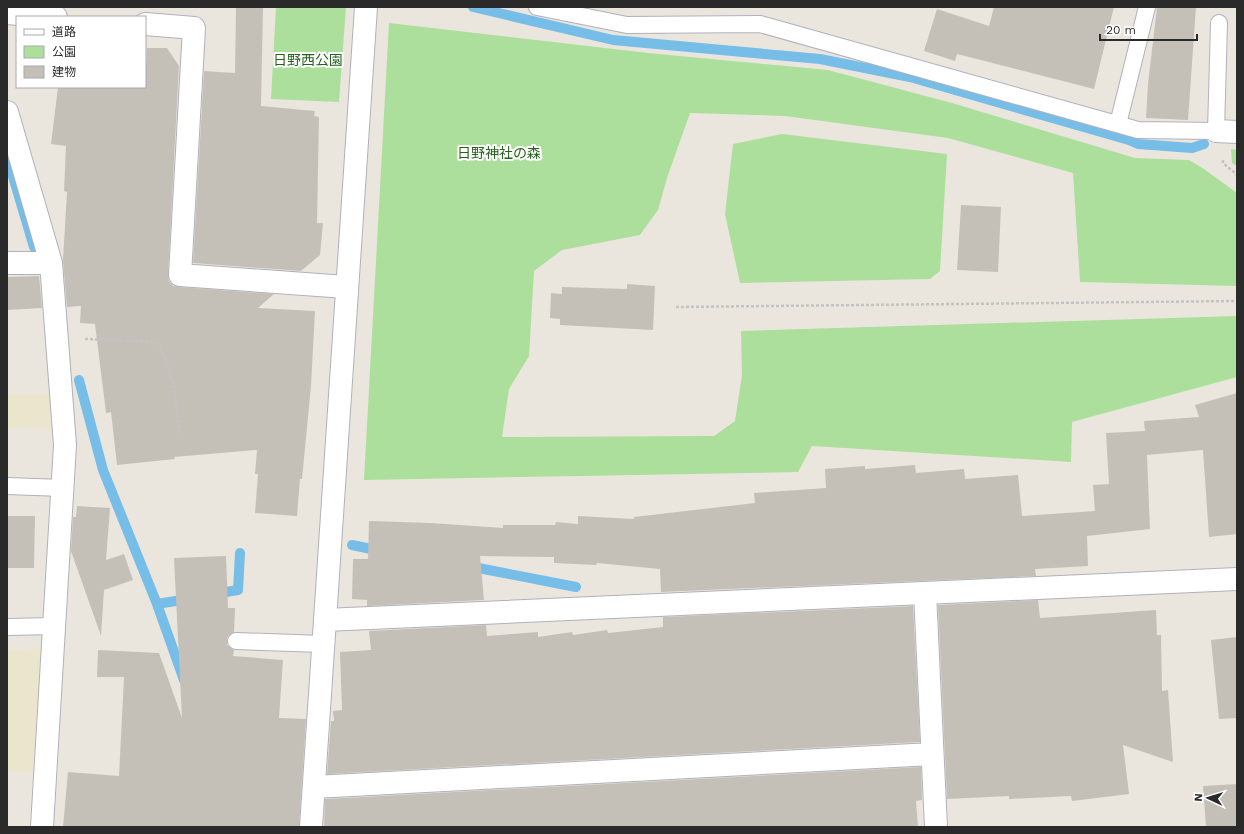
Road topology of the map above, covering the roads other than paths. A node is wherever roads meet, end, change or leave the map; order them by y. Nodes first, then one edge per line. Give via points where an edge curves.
1 (366, 7) edge
2 (537, 7) edge
3 (1148, 7) edge
4 (7, 13) edge
5 (44, 16) edge
6 (1220, 22) dead end
7 (146, 24) edge
8 (7, 112) edge
9 (1118, 124) junction
10 (1227, 132) edge
11 (7, 263) edge
12 (51, 263) junction
13 (346, 287) junction
14 (7, 486) edge
15 (63, 488) junction
16 (1237, 579) edge
17 (925, 592) junction
18 (325, 620) junction
19 (54, 626) junction
20 (7, 627) edge
21 (236, 641) dead end
22 (324, 644) junction
23 (932, 754) junction
24 (314, 787) junction
25 (42, 827) edge
26 (311, 827) edge
27 (936, 827) edge

1 - 13 street
2 - 9 lane via 627,25 760,24
3 - 9 lane
4 - 5 street
6 - 10 lane
7 - 13 street via 194,28 180,275
8 - 12 street
9 - 10 lane via 1138,130
11 - 12 street
12 - 15 street via 65,445
13 - 18 street
14 - 15 lane
15 - 19 street
16 - 17 street
17 - 18 street
17 - 23 street
18 - 22 street
19 - 20 lane
19 - 25 street
21 - 22 lane
22 - 24 street
23 - 24 street
23 - 27 street
24 - 26 street

